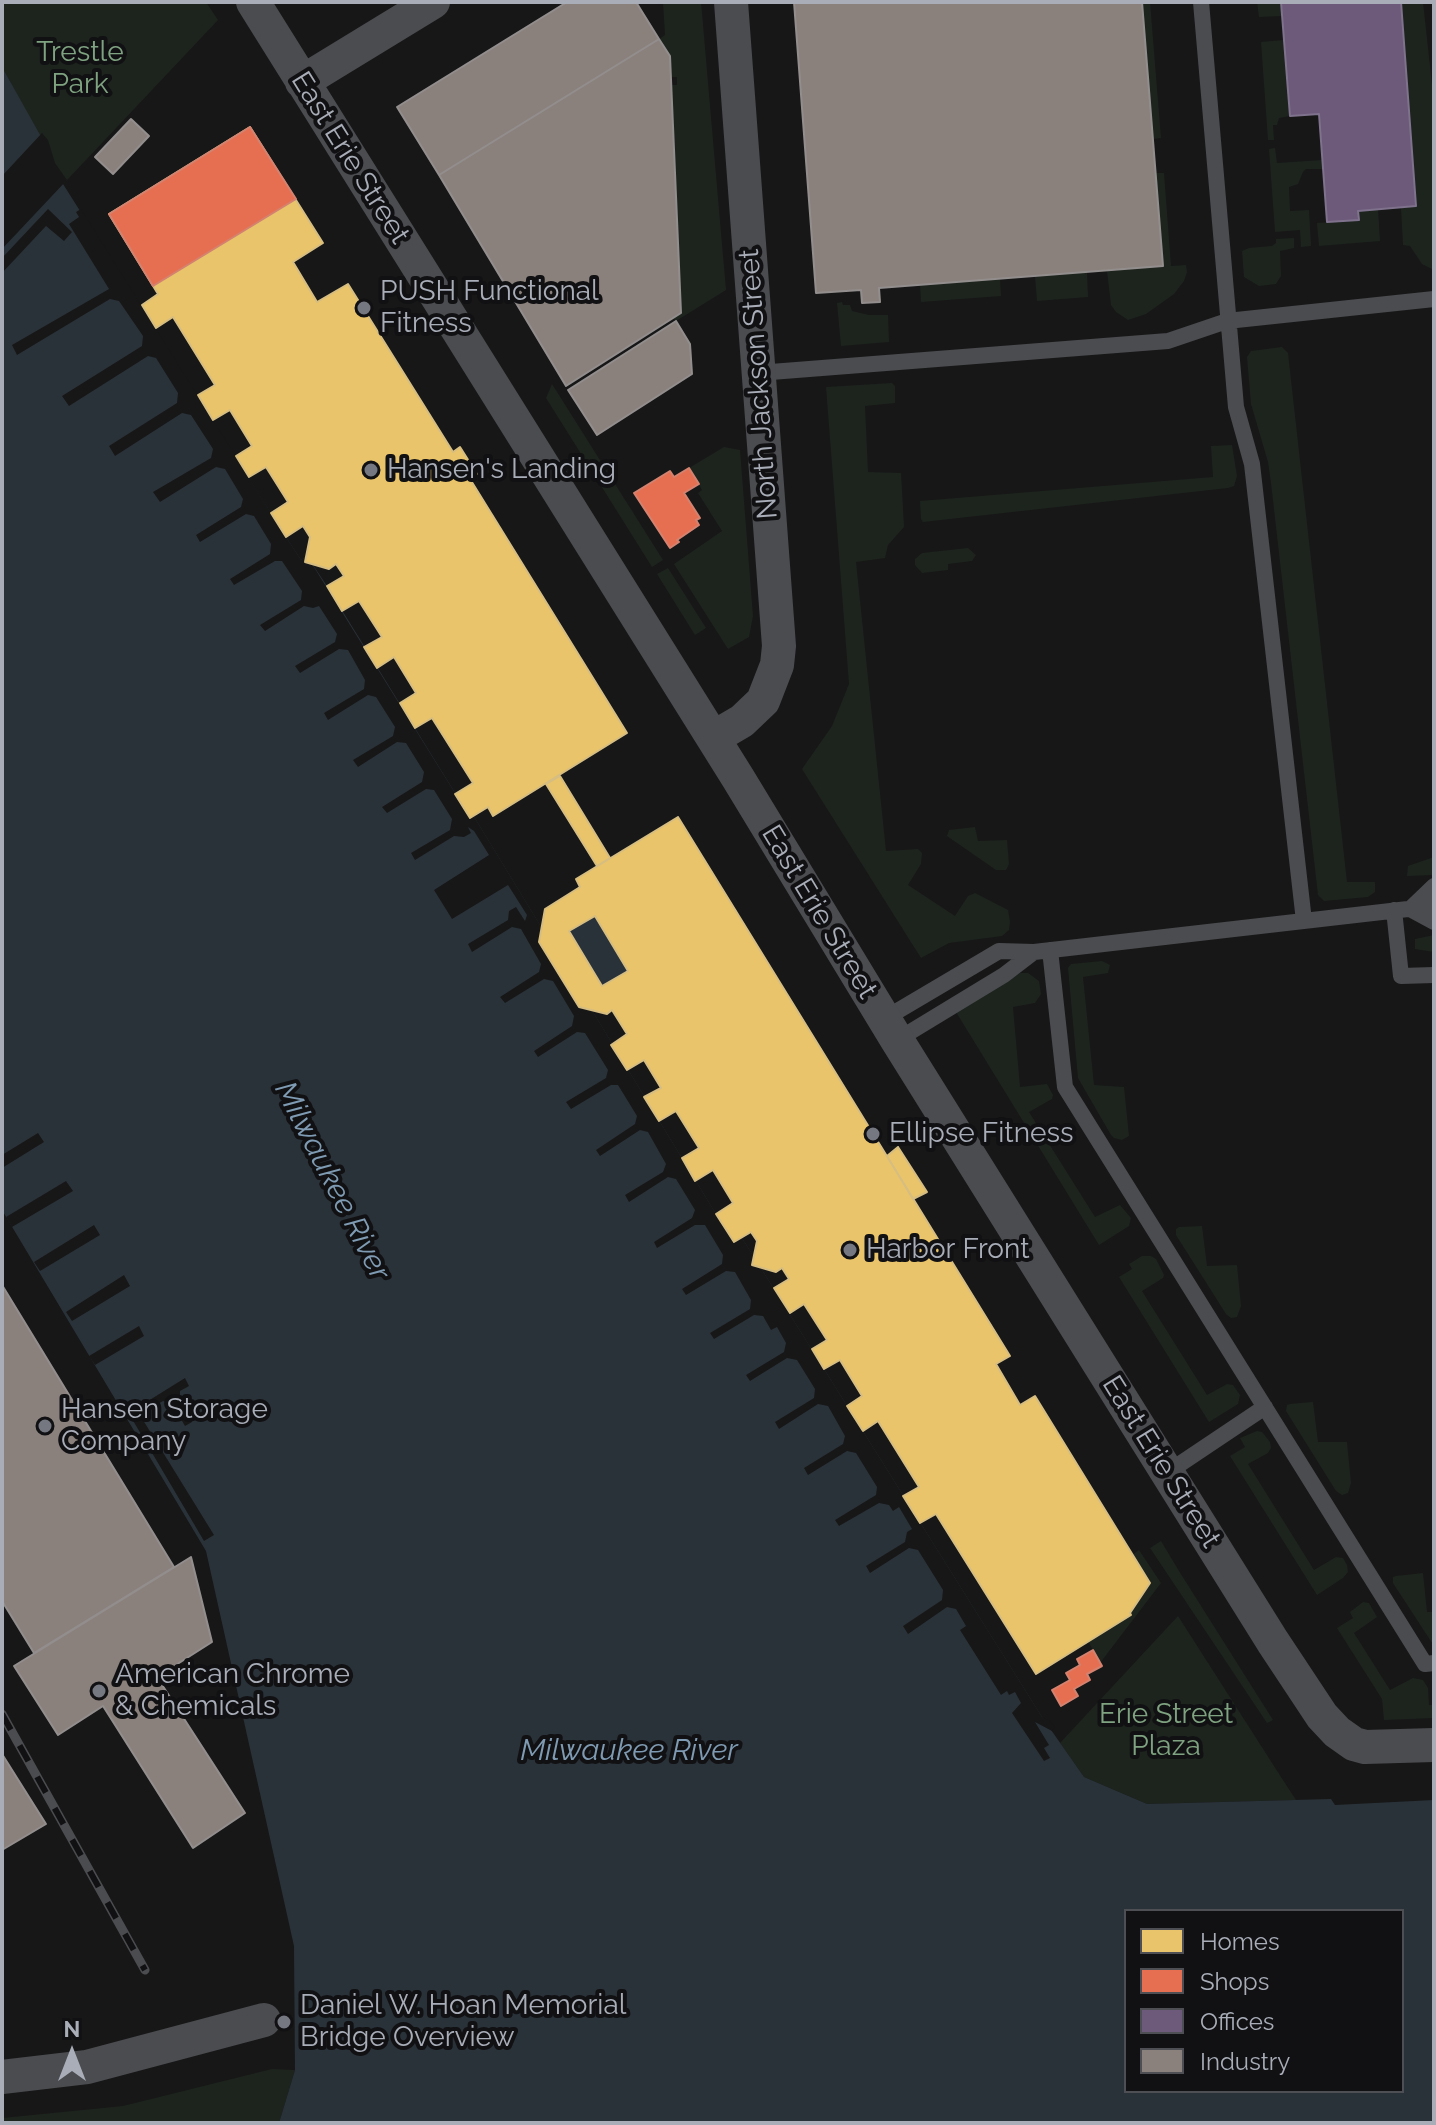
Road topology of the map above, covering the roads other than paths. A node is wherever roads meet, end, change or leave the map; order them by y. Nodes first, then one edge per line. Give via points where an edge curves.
1 (253, 2) edge
2 (433, 2) edge
3 (731, 2) edge
4 (1201, 2) edge
5 (302, 82) junction
6 (1434, 299) edge
7 (1227, 321) junction
8 (758, 373) junction
9 (713, 738) junction
10 (1434, 886) edge
11 (1434, 906) edge
12 (1402, 910) junction
13 (1304, 921) junction
14 (1434, 922) edge
15 (1042, 951) junction
16 (1434, 975) edge
17 (891, 1029) junction
18 (1265, 1407) junction
19 (1168, 1472) junction
20 (1434, 1663) edge
21 (1434, 1745) edge
22 (264, 2020) dead end
23 (2, 2077) edge

1 - 5 street, East Erie Street
2 - 5 street
3 - 8 street, North Jackson Street
4 - 7 lane
5 - 9 street, East Erie Street
6 - 7 lane
7 - 8 lane via 1168,341
7 - 13 lane via 1236,407 1252,464
8 - 9 street, North Jackson Street via 777,665 763,701
9 - 17 street, East Erie Street
10 - 12 lane
11 - 12 lane
12 - 13 lane
12 - 14 lane
12 - 16 lane via 1401,976
13 - 15 lane
15 - 17 lane
15 - 17 lane via 999,951
15 - 18 lane via 1065,1087
17 - 19 street, East Erie Street
18 - 19 lane
18 - 20 lane via 1425,1664
19 - 21 street, East Erie Street via 1273,1642 1337,1732 1365,1747
22 - 23 street via 87,2067

